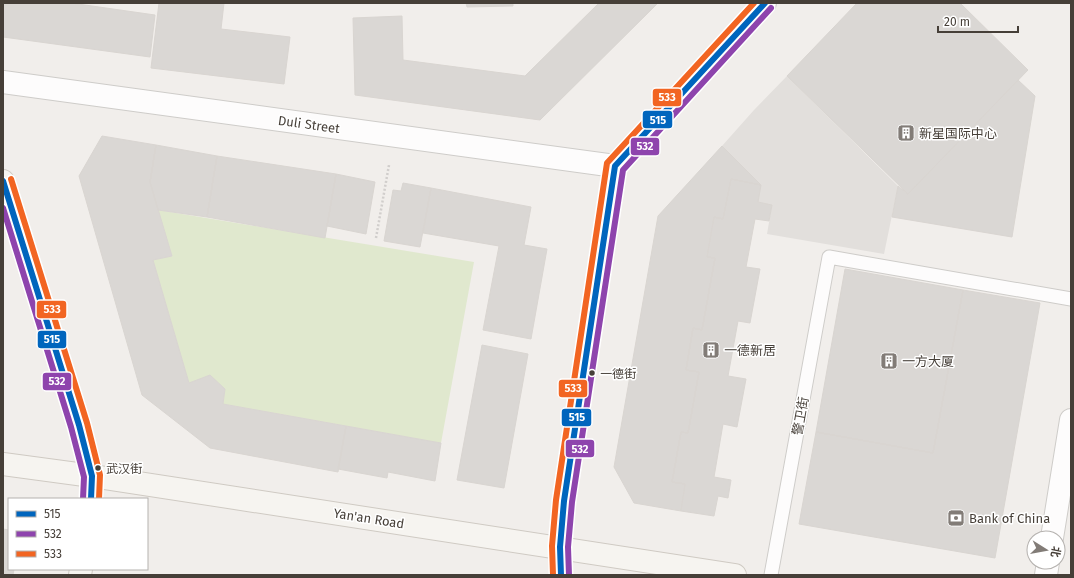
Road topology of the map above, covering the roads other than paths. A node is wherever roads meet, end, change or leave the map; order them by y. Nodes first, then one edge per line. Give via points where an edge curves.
1 (765, 3) edge
2 (3, 82) edge
3 (615, 166) junction
4 (3, 181) edge
5 (1071, 299) edge
6 (1071, 420) edge
7 (3, 464) edge
8 (92, 476) junction
9 (91, 498) edge
10 (1053, 530) edge
11 (560, 547) junction
12 (701, 572) edge
13 (561, 575) edge
14 (735, 575) edge
15 (771, 575) edge

1 - 3 street
2 - 3 street, Duli Street
3 - 11 street via 564,501
4 - 8 main road via 79,425
5 - 15 lane, 警卫街 via 829,257
6 - 10 street
7 - 8 main road, Yan'an Road
8 - 9 main road
8 - 11 main road, Yan'an Road
11 - 12 main road, Yan'an Road
11 - 13 street
12 - 14 main road, Yan'an Road

